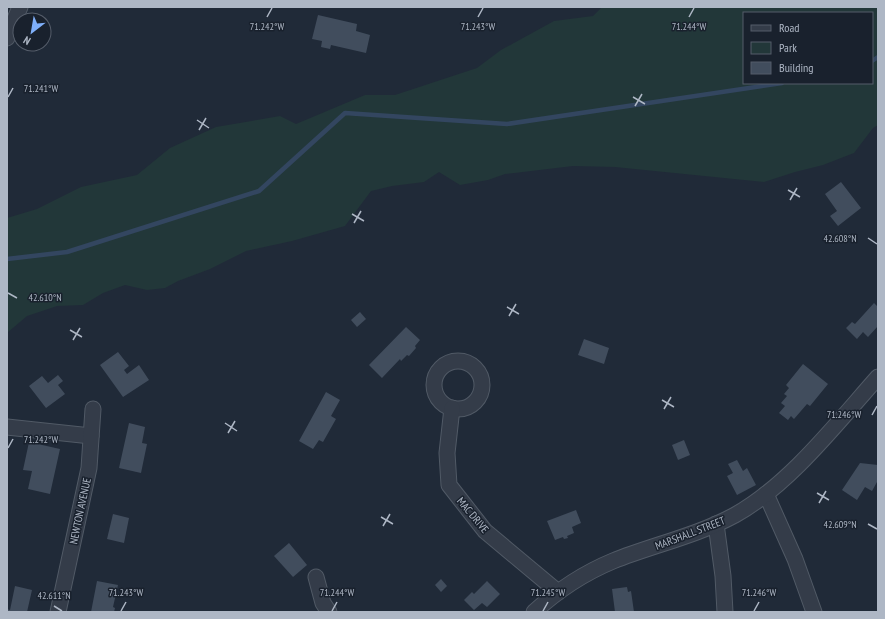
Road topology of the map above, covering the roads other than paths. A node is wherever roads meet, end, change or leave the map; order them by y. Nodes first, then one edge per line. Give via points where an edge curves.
1 (20, 7) edge
2 (7, 38) edge
3 (878, 377) edge
4 (452, 408) dead end
5 (93, 409) dead end
6 (7, 427) edge
7 (91, 436) junction
8 (766, 494) junction
9 (716, 524) junction
10 (316, 577) dead end
11 (558, 592) junction
12 (58, 612) edge
13 (329, 612) edge
14 (534, 612) edge
15 (725, 612) edge
16 (814, 612) edge

1 - 2 street
3 - 8 street, MARSHALL STREET via 814,449
4 - 11 street, MAC DRIVE via 447,453 449,485 485,531
5 - 7 street, NEWTON AVENUE
6 - 7 street
7 - 12 street, NEWTON AVENUE via 89,468
8 - 9 street, MARSHALL STREET via 736,515
8 - 16 street via 795,559
9 - 11 street, MARSHALL STREET via 613,562 583,576
9 - 15 street
10 - 13 street via 322,603
11 - 14 street, MARSHALL STREET

